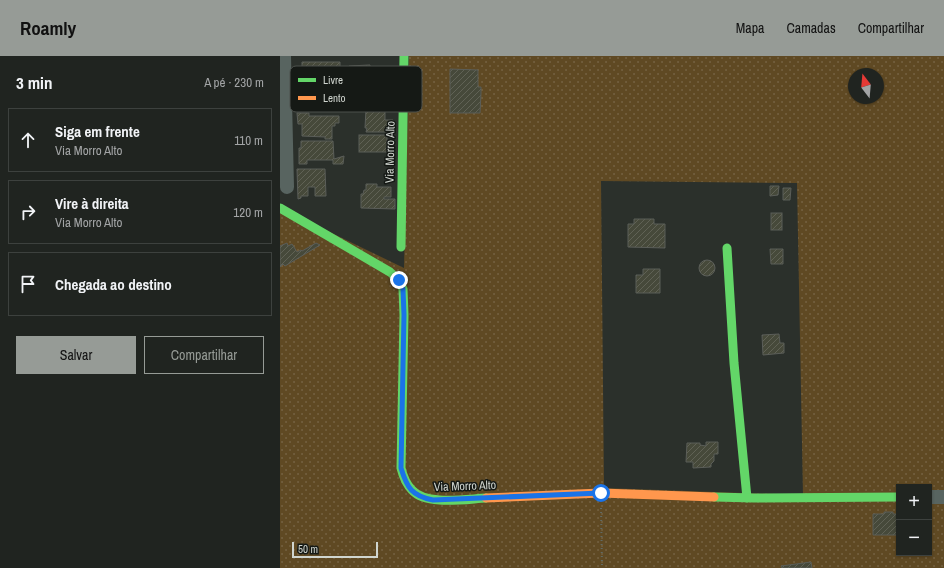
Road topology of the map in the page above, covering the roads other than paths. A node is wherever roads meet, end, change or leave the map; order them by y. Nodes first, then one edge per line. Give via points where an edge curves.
1 (284, 56) edge
2 (404, 56) edge
3 (404, 66) edge
4 (403, 112) edge
5 (287, 187) dead end
6 (280, 208) edge
7 (401, 247) dead end
8 (727, 248) dead end
9 (896, 497) edge
10 (932, 497) edge
11 (944, 497) edge
12 (750, 498) junction

1 - 5 street
2 - 3 street, Via Morro Alto
4 - 7 street, Via Morro Alto
6 - 12 street, Via Morro Alto via 390,272 399,280 403,289 404,315 401,468 410,489 421,498 433,500 601,493
8 - 12 street via 734,363
9 - 12 street, Via Morro Alto
10 - 11 street

